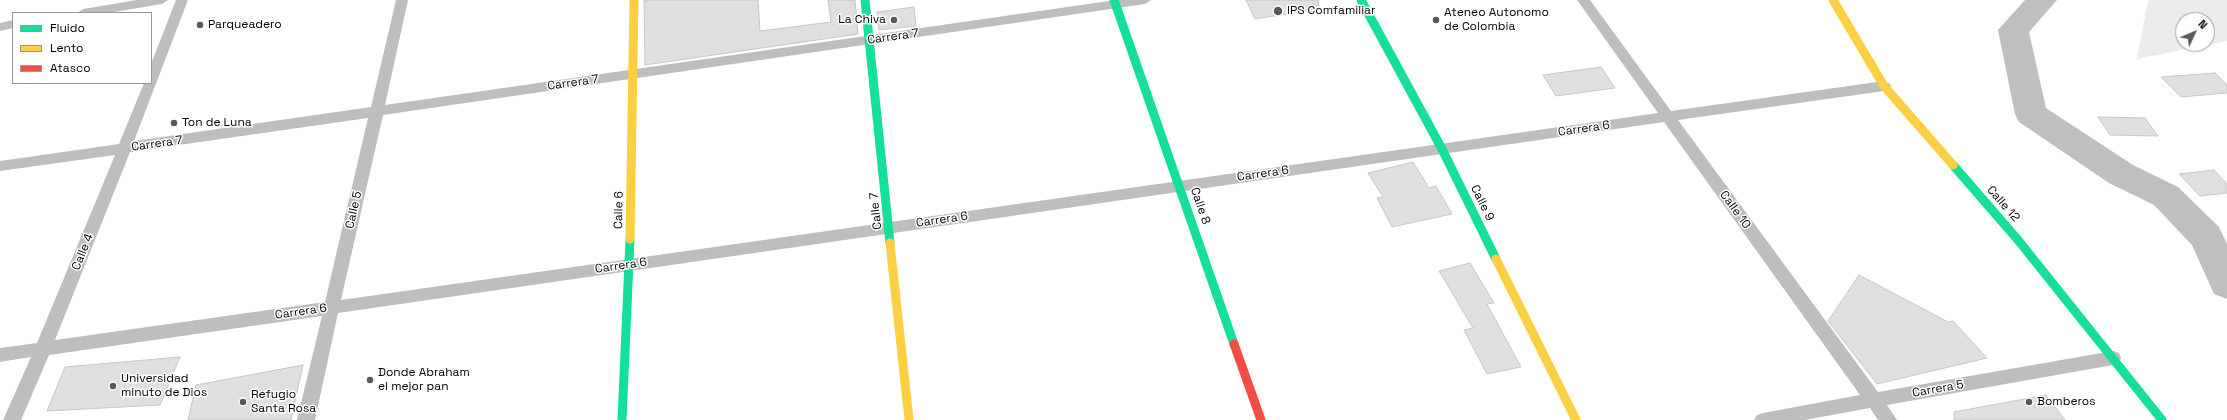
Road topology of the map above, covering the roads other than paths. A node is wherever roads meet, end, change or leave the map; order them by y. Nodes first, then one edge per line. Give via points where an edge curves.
1 (162, 0) edge
2 (182, 0) edge
3 (402, 0) edge
4 (634, 0) edge
5 (865, 0) edge
6 (1145, 0) edge
7 (1361, 0) edge
8 (1583, 0) edge
9 (1833, 0) edge
10 (1114, 2) edge
11 (88, 12) edge
12 (12, 24) edge
13 (0, 26) edge
14 (870, 40) junction
15 (633, 74) junction
16 (152, 79) edge
17 (150, 84) edge
18 (1884, 86) junction
19 (377, 112) junction
20 (1666, 117) junction
21 (126, 148) junction
22 (1442, 149) junction
23 (0, 166) edge
24 (1180, 186) junction
25 (890, 228) junction
26 (630, 265) junction
27 (331, 307) junction
28 (43, 349) junction
29 (0, 355) edge
30 (2113, 358) junction
31 (1874, 400) junction
32 (12, 420) edge
33 (306, 420) edge
34 (622, 420) edge
35 (909, 420) edge
36 (1261, 420) edge
37 (1576, 420) edge
38 (1763, 420) edge
39 (1888, 420) edge
40 (2162, 420) edge

1 - 11 street
2 - 16 street, Calle 4
3 - 19 street, Calle 5
4 - 15 street, Calle 6
5 - 14 street, Calle 7
6 - 10 street, Carrera 7
7 - 22 street, Calle 9
8 - 20 street, Calle 10
9 - 18 street, Calle 12
10 - 14 street, Carrera 7
10 - 24 street, Calle 8
12 - 13 street
14 - 15 street, Carrera 7
14 - 25 street, Calle 7
15 - 19 street, Carrera 7
15 - 26 street, Calle 6
17 - 21 street, Calle 4
18 - 20 street, Carrera 6
18 - 30 street, Calle 12 via 2018,240
19 - 21 street, Carrera 7
19 - 27 street, Calle 5
20 - 22 street, Carrera 6
20 - 31 street, Calle 10
21 - 23 street, Carrera 7
21 - 28 street, Calle 4
22 - 24 street, Carrera 6
22 - 37 street, Calle 9
24 - 25 street, Carrera 6
24 - 36 street, Calle 8
25 - 26 street, Carrera 6
25 - 35 street, Calle 7
26 - 27 street, Carrera 6
26 - 34 street, Calle 6
27 - 28 street, Carrera 6
27 - 33 street, Calle 5
28 - 29 street, Carrera 6
28 - 32 street, Calle 4
30 - 31 street, Carrera 5
30 - 40 street, Calle 12
31 - 38 street, Carrera 5
31 - 39 street, Calle 10

